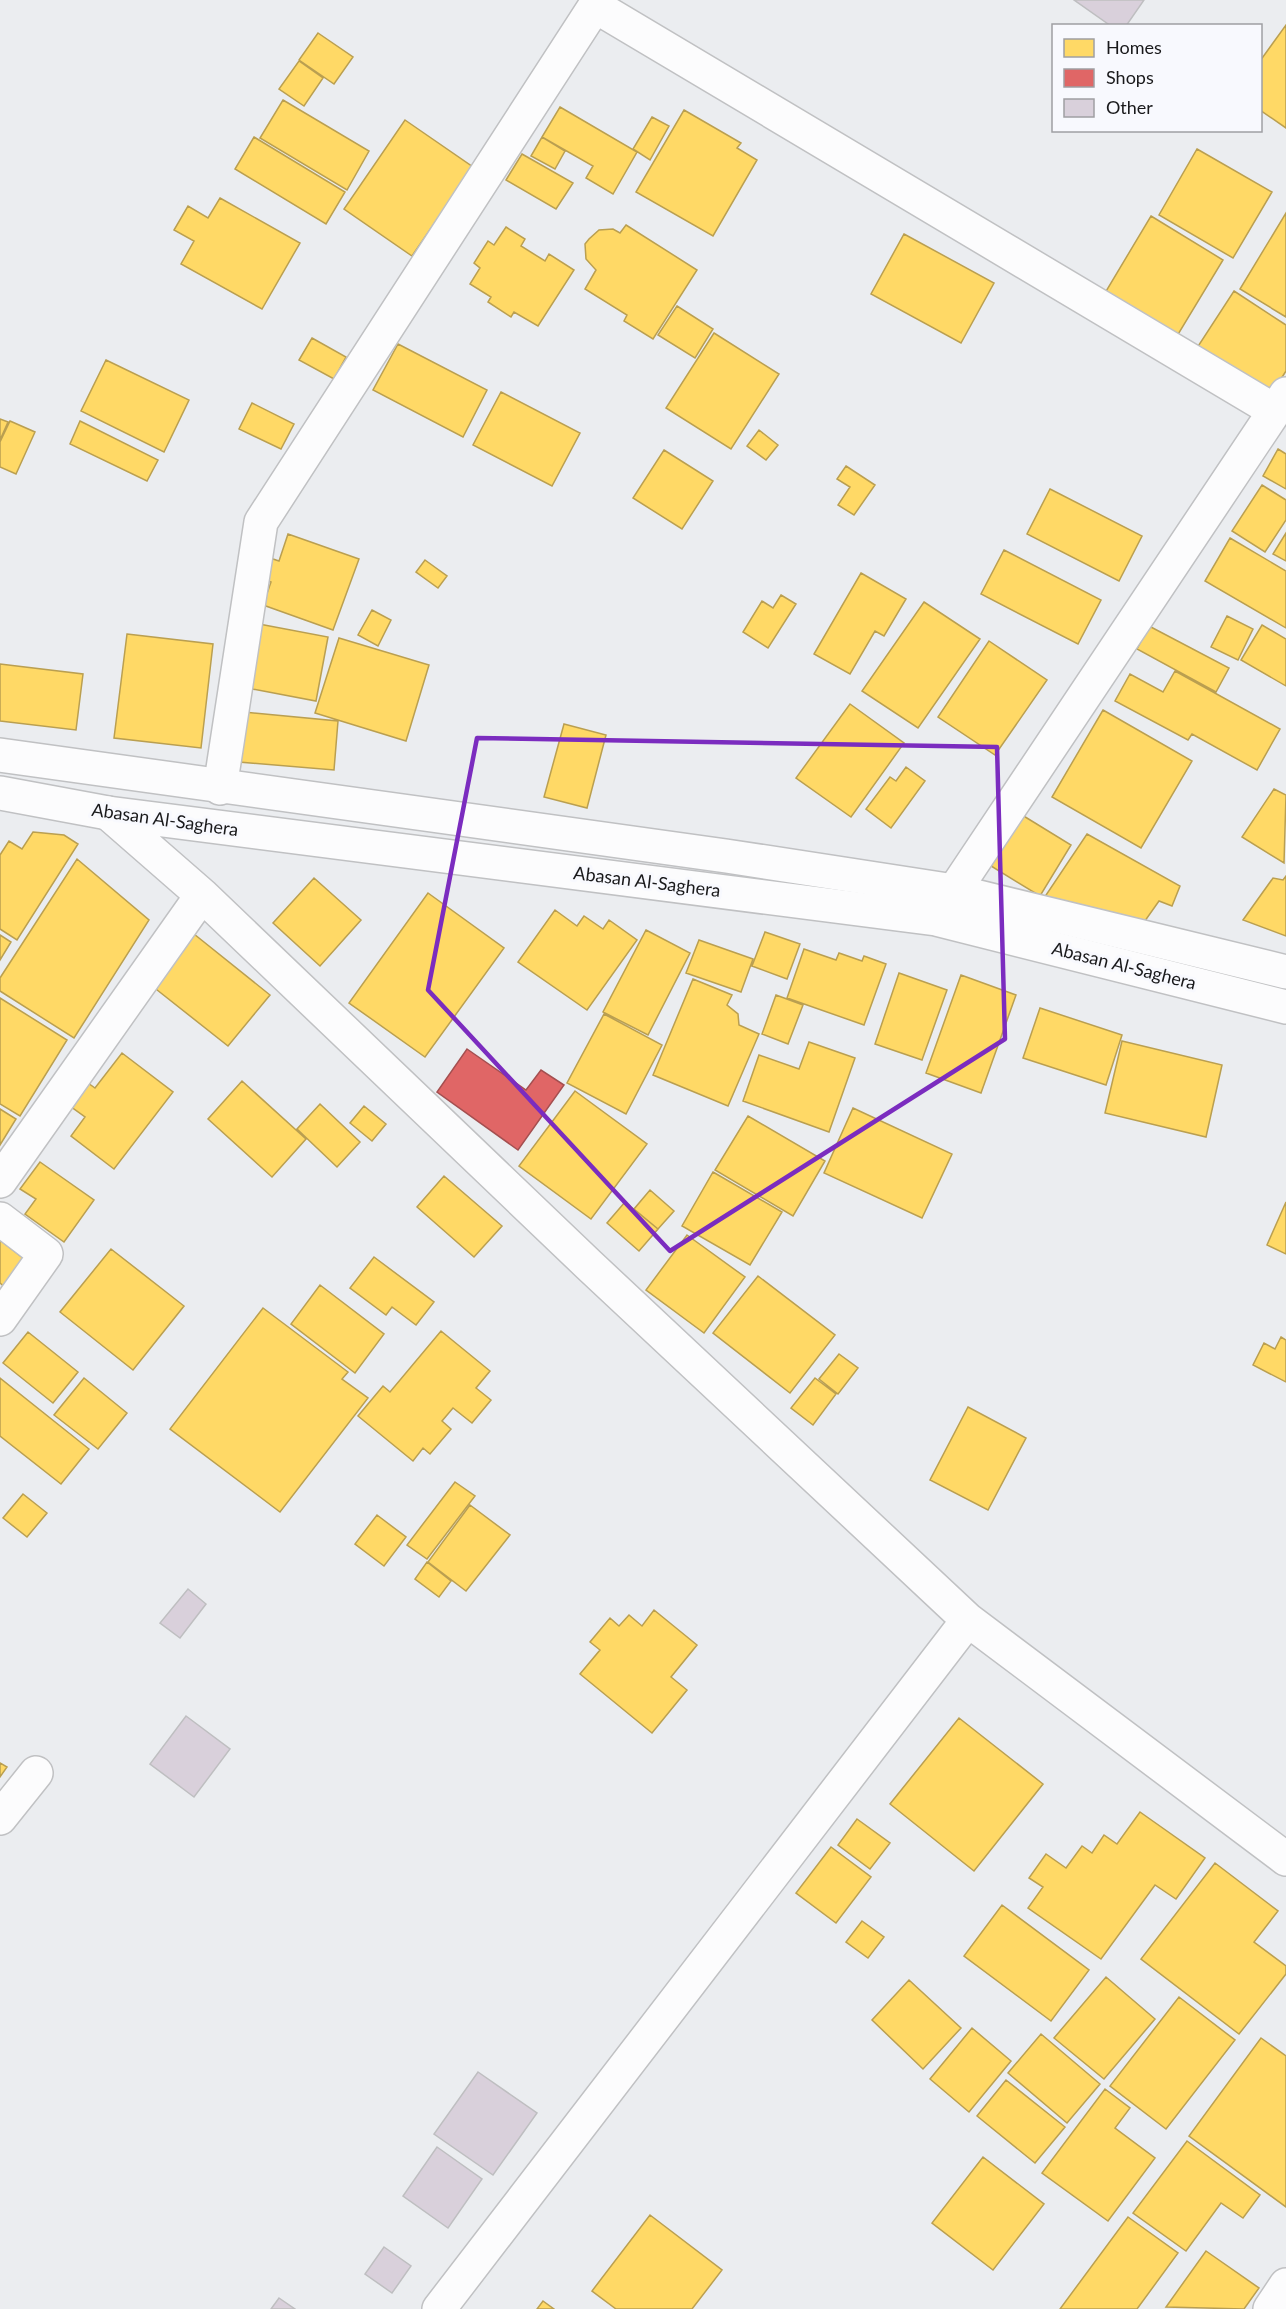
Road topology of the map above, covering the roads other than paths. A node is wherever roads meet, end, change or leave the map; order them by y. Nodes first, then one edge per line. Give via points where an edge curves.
1 (1280, 402) edge
2 (0, 755) edge
3 (220, 788) junction
4 (0, 793) edge
5 (108, 813) junction
6 (954, 891) junction
7 (202, 895) junction
8 (936, 919) junction
9 (1286, 972) edge
10 (1286, 1007) edge
11 (0, 1181) edge
12 (0, 1219) edge
13 (0, 1319) edge
14 (968, 1620) junction
15 (36, 1773) dead end
16 (0, 1818) edge
17 (1286, 1859) edge
18 (1286, 2285) edge
19 (439, 2309) edge
20 (1270, 2309) edge

1 - 3 street via 595,6 261,522
1 - 6 street
2 - 3 street, Abasan Al-Saghera
3 - 6 street, Abasan Al-Saghera
4 - 5 street, Abasan Al-Saghera
5 - 7 street
5 - 8 street, Abasan Al-Saghera
6 - 8 street
6 - 9 street, Abasan Al-Saghera
7 - 11 street
7 - 14 street via 598,1274
8 - 10 street, Abasan Al-Saghera
12 - 13 street via 46,1254
14 - 17 street
14 - 19 street
15 - 16 street
18 - 20 street

